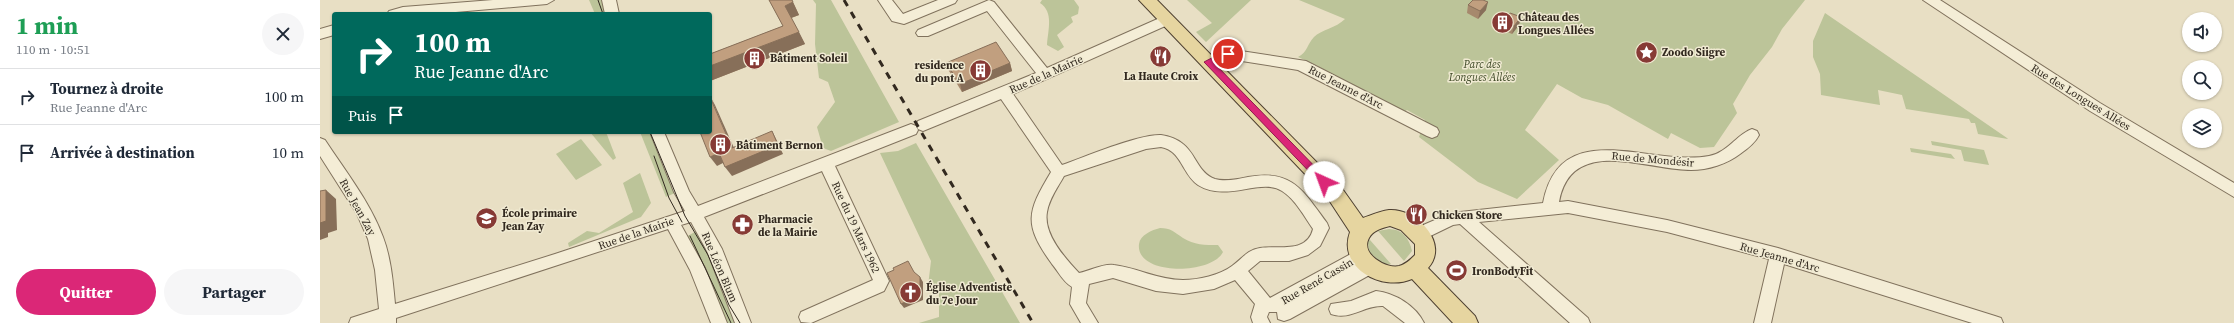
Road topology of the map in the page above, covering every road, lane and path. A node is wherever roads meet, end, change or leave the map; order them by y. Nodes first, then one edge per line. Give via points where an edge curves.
1 (547, 0) edge
2 (609, 0) edge
3 (885, 0) edge
4 (950, 0) edge
5 (1147, 0) edge
6 (1930, 0) edge
7 (987, 2) edge
8 (403, 12) edge
9 (612, 12) edge
10 (1167, 20) junction
11 (332, 31) edge
12 (923, 33) dead end
13 (320, 34) edge
14 (1208, 62) junction
15 (1045, 75) junction
16 (1004, 92) junction
17 (1432, 132) dead end
18 (658, 134) edge
19 (1752, 135) dead end
20 (320, 144) edge
21 (826, 163) junction
22 (1059, 172) junction
23 (2234, 191) edge
24 (1555, 207) junction
25 (694, 214) junction
26 (1462, 217) junction
27 (671, 221) junction
28 (1367, 227) junction
29 (1420, 234) junction
30 (1778, 255) junction
31 (1364, 262) junction
32 (1238, 271) junction
33 (1407, 271) junction
34 (1081, 281) junction
35 (1337, 309) dead end
36 (1276, 312) edge
37 (388, 318) edge
38 (807, 318) dead end
39 (1260, 322) edge
40 (357, 323) edge
41 (719, 323) edge
42 (743, 323) edge
43 (1090, 323) edge
44 (1416, 323) edge
45 (1450, 323) edge
46 (1467, 323) edge
47 (1582, 323) edge
48 (1762, 323) edge
49 (1995, 323) edge

1 - 8 street
2 - 9 street
3 - 4 street via 897,18 904,19
5 - 10 main road
6 - 23 street, Rue des Longues Allées via 2095,107
7 - 12 street
7 - 15 street
10 - 14 main road
10 - 15 street, Rue de la Mairie
11 - 13 street
14 - 17 street, Rue Jeanne d'Arc via 1228,54 1301,65
14 - 28 main road
15 - 16 street, Rue de la Mairie
16 - 21 street, Rue de la Mairie
16 - 22 street
18 - 25 street, Rue Léon Blum
19 - 24 street, Rue de Mondésir via 1728,156 1708,163 1683,164 1628,155 1596,156 1583,160 1561,173
20 - 37 street, Rue Jean Zay via 374,233 380,252
21 - 25 street, Rue de la Mairie
21 - 38 street, Rue du 19 Mars 1962 via 881,281 878,286
22 - 32 street via 1156,140 1177,145 1199,177 1213,185 1269,182 1289,187 1321,228 1321,234 1294,254 1269,253 1256,256
22 - 34 street via 1040,210 1038,228 1071,277
24 - 26 street
24 - 30 street, Rue Jeanne d'Arc via 1667,226
25 - 27 street, Rue de la Mairie
25 - 42 street, Rue Léon Blum via 714,249
26 - 29 street via 1442,222
26 - 47 street
27 - 37 street, Rue de la Mairie
27 - 41 street, Rue Léon Blum via 697,268
28 - 29 main road via 1390,218 1398,219 1412,226
28 - 31 main road via 1357,241
29 - 33 main road via 1425,253
30 - 48 street
30 - 49 street, Rue Jeanne d'Arc
31 - 33 main road via 1384,274
31 - 36 street, Rue René Cassin
32 - 34 street via 1214,282 1184,287 1156,284 1113,271
32 - 36 street
33 - 45 main road via 1412,285
33 - 46 main road via 1432,288
34 - 43 street via 1078,304
35 - 44 street via 1351,309 1369,300 1387,299
36 - 39 street via 1260,310
37 - 40 street, Rue de la Mairie

